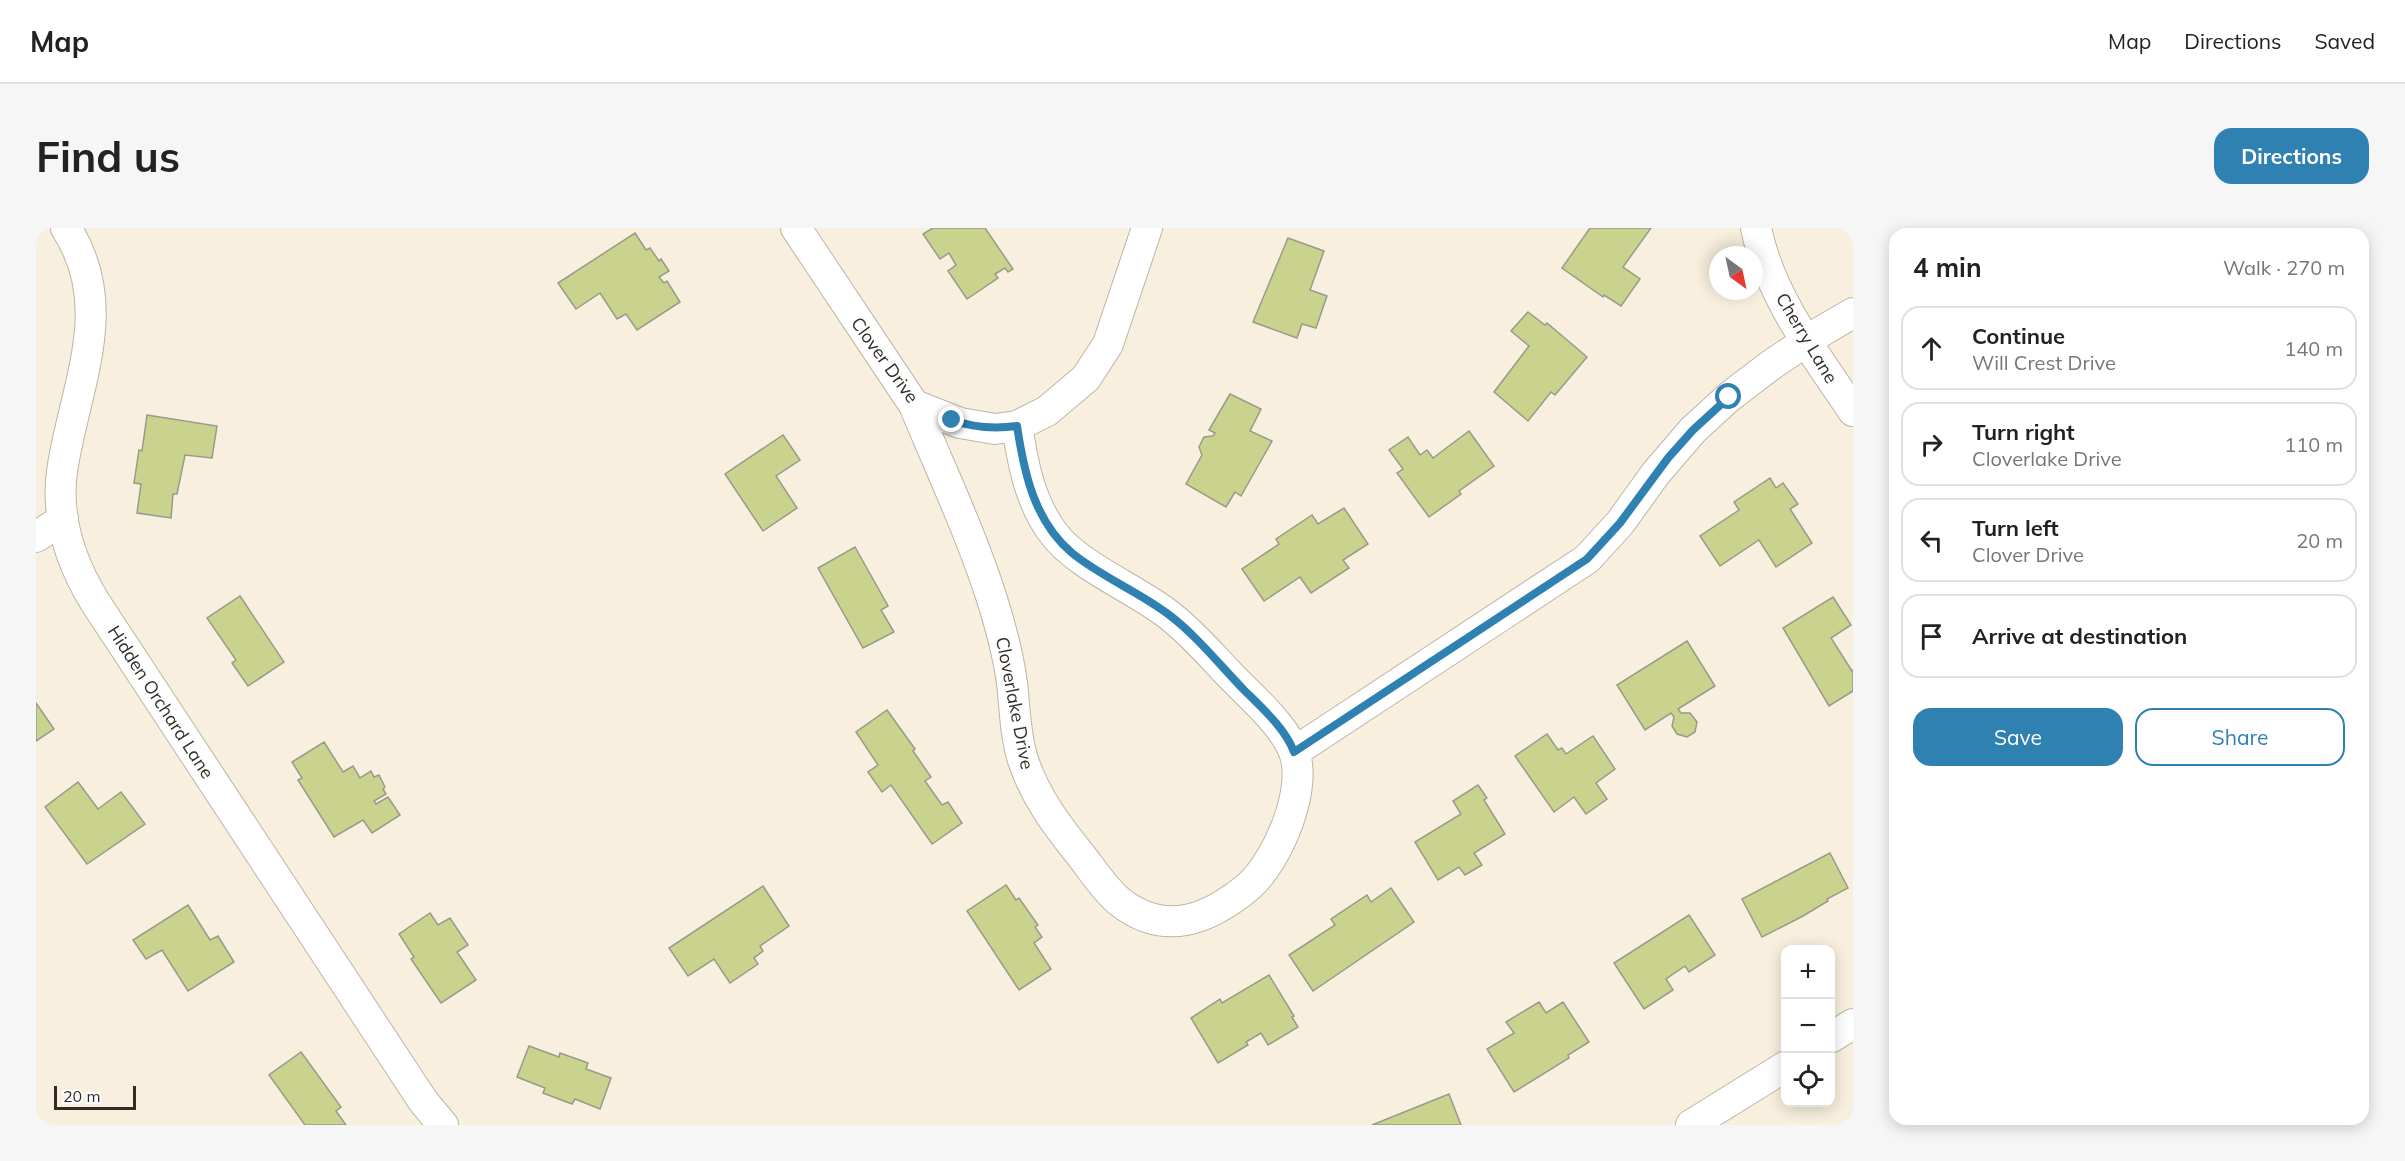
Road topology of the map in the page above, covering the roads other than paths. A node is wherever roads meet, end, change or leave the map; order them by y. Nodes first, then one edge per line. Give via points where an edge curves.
1 (66, 228) edge
2 (796, 228) edge
3 (1147, 228) edge
4 (1756, 228) edge
5 (1853, 313) edge
6 (1806, 341) junction
7 (914, 405) junction
8 (1853, 411) edge
9 (1017, 426) junction
10 (63, 519) junction
11 (36, 537) edge
12 (1294, 752) junction
13 (1853, 1024) edge
14 (1835, 1035) edge
15 (1781, 1069) edge
16 (443, 1125) edge
17 (1691, 1125) edge

1 - 10 street, Hidden Orchard Lane via 84,263 92,300 90,337 61,473
2 - 7 street, Clover Drive
3 - 9 street via 1108,344 1086,378 1047,411
4 - 6 street, Cherry Lane via 1774,283
5 - 6 street
6 - 8 street, Cherry Lane
6 - 12 street via 1729,397 1693,430 1587,559
7 - 9 street, Clover Drive via 980,428
7 - 12 street, Cloverlake Drive via 992,597 1007,656 1028,775 1047,812 1119,901 1156,919 1182,922 1202,915 1249,886 1277,851 1292,810 1297,776
9 - 12 street via 1034,501 1054,535 1073,553 1177,621 1266,713
10 - 11 street
10 - 16 street, Hidden Orchard Lane via 75,563 95,602 423,1101
13 - 14 street
15 - 17 street

